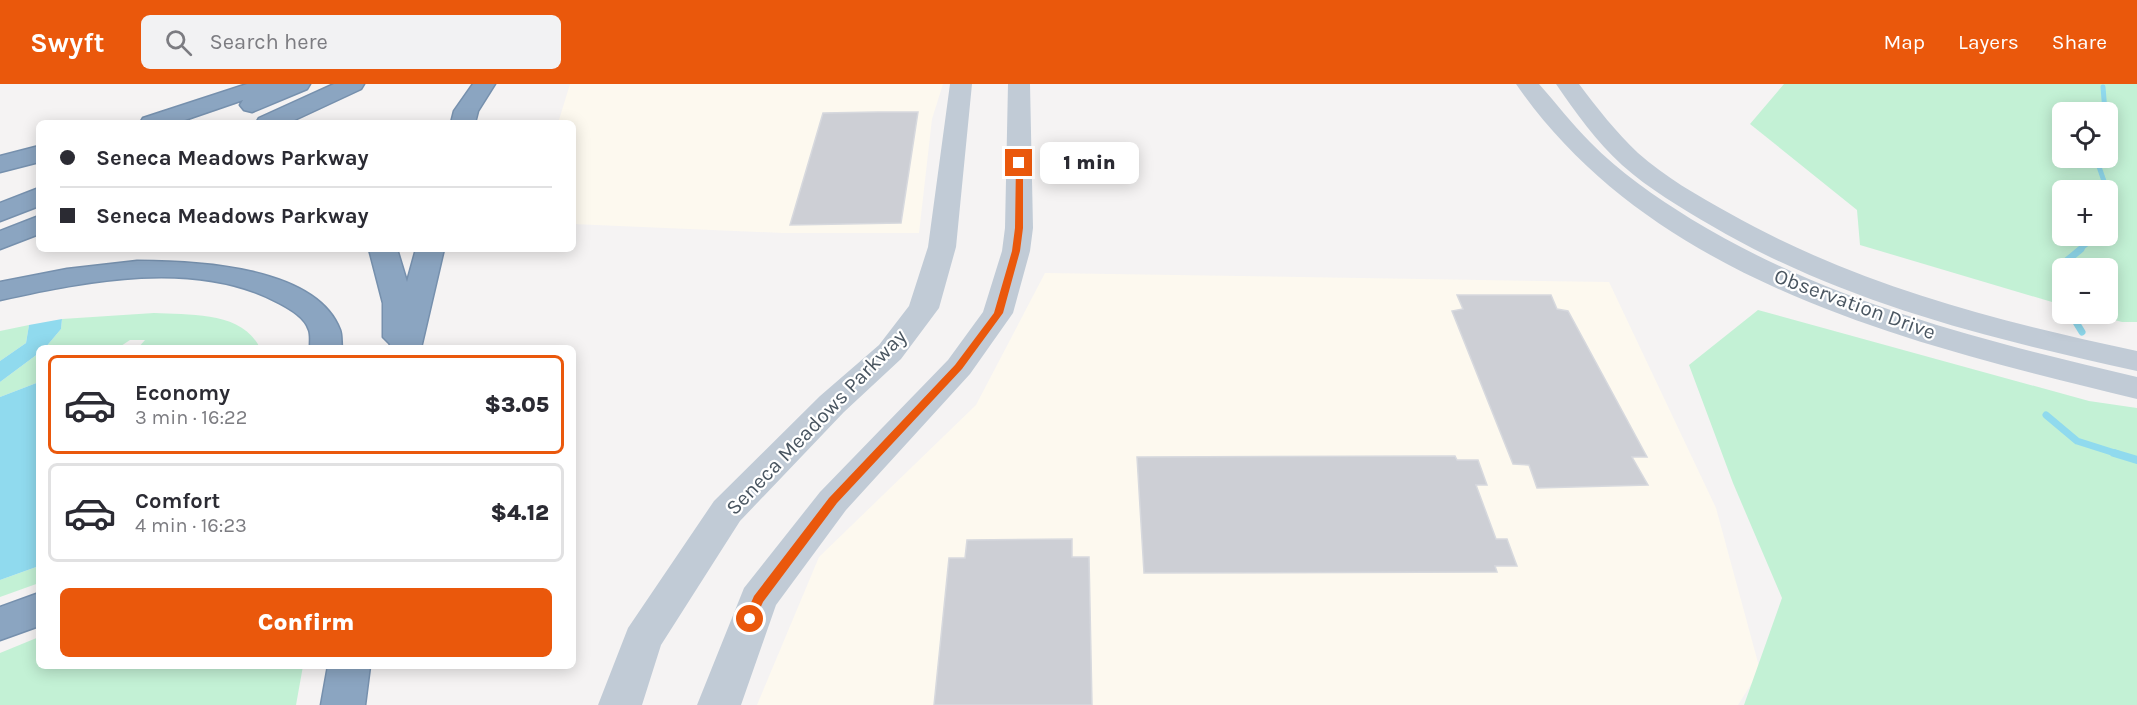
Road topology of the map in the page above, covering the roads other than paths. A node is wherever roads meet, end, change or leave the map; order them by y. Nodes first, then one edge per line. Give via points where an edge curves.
1 (270, 84) edge
2 (300, 84) edge
3 (353, 84) edge
4 (484, 84) edge
5 (961, 84) edge
6 (1019, 84) edge
7 (1527, 84) edge
8 (1567, 84) edge
9 (161, 120) edge
10 (217, 120) edge
11 (275, 120) edge
12 (464, 120) edge
13 (36, 155) edge
14 (0, 164) edge
15 (36, 197) edge
16 (0, 213) edge
17 (36, 225) edge
18 (0, 242) edge
19 (384, 252) edge
20 (429, 252) edge
21 (0, 291) edge
22 (326, 345) edge
23 (399, 345) edge
24 (406, 345) edge
25 (2137, 361) edge
26 (2137, 388) edge
27 (36, 610) edge
28 (0, 624) edge
29 (349, 669) edge
30 (343, 705) edge
31 (620, 705) edge
32 (720, 705) edge

1 - 9 highway
2 - 10 highway
3 - 11 highway
4 - 12 highway
5 - 31 street, Seneca Meadows Parkway via 942,247 924,308 890,352 832,404 728,511 642,640
6 - 32 street via 1019,228 998,313 959,367 833,501 758,600
7 - 26 street, Observation Drive via 1545,111 1591,160 1644,202 1769,273 1839,303 1918,329 2032,364
8 - 25 street, Observation Drive via 1622,152 1665,186 1793,258 1929,309 2037,340
13 - 14 highway
15 - 16 highway
17 - 18 highway
19 - 23 highway via 398,303
20 - 24 highway
21 - 22 highway via 114,273 188,269 244,277 293,296 325,330
27 - 28 highway
29 - 30 highway

